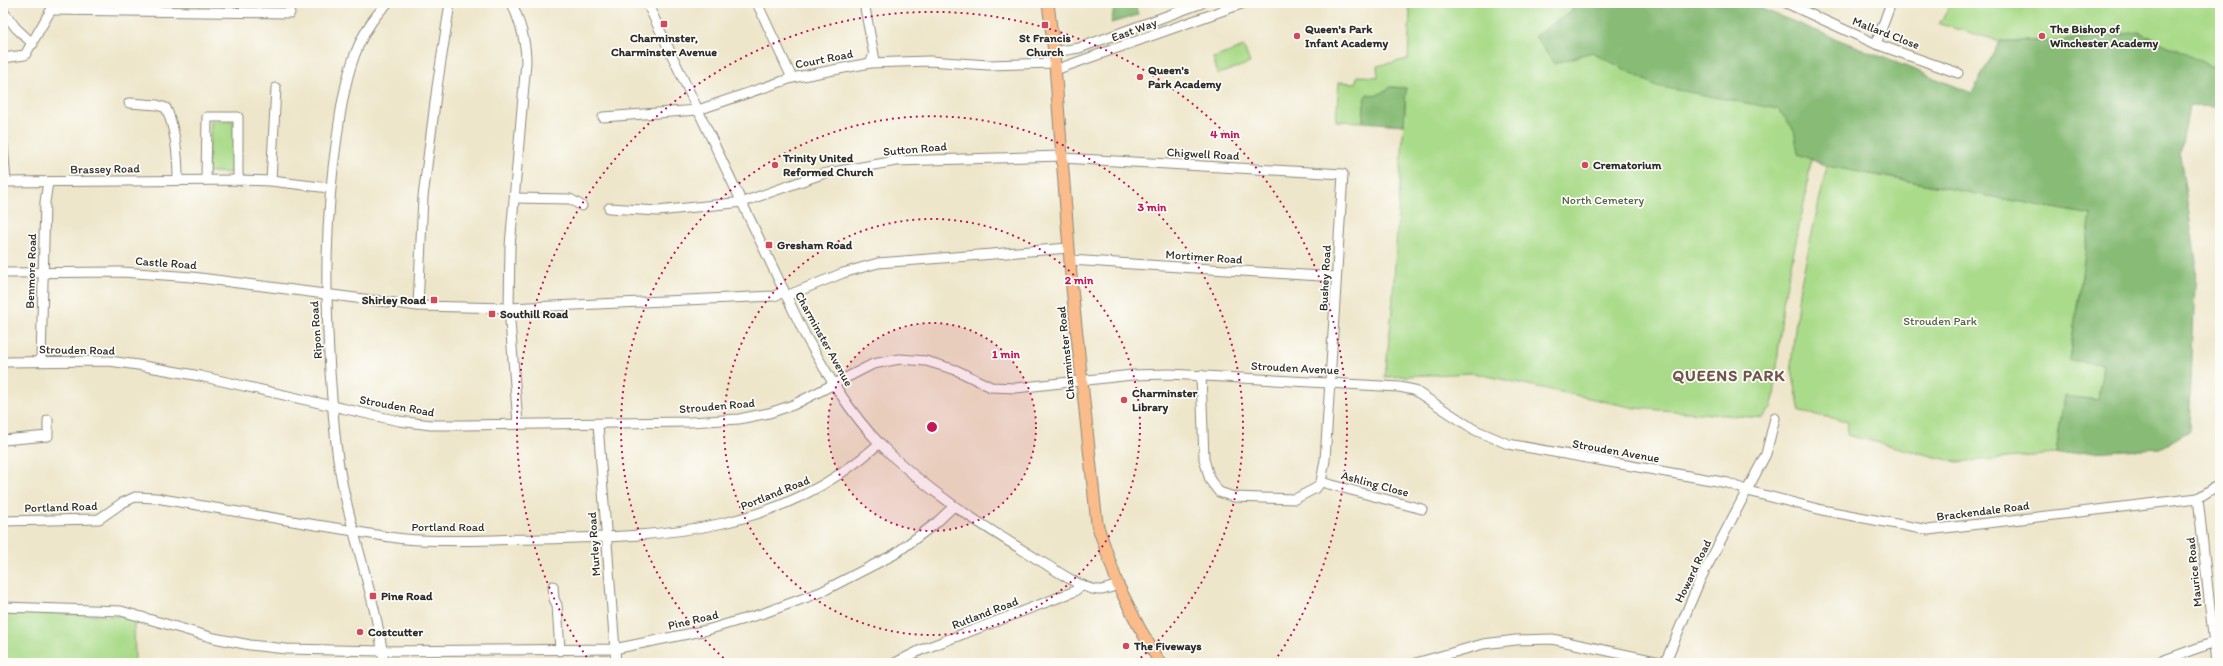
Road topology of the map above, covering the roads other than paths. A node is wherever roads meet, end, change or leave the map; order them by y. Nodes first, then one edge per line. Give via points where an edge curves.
1 (388, 3) edge
2 (450, 3) edge
3 (512, 3) edge
4 (647, 3) edge
5 (758, 3) edge
6 (864, 3) edge
7 (1048, 3) edge
8 (1202, 3) edge
9 (1244, 3) edge
10 (1786, 3) edge
11 (1891, 3) edge
12 (54, 6) edge
13 (184, 7) edge
14 (3, 11) edge
15 (290, 13) dead end
16 (33, 44) junction
17 (1876, 44) junction
18 (1054, 52) junction
19 (3, 58) edge
20 (870, 63) junction
21 (1055, 67) junction
22 (1958, 73) dead end
23 (792, 78) junction
24 (276, 88) dead end
25 (129, 104) dead end
26 (698, 110) junction
27 (603, 117) dead end
28 (3, 145) edge
29 (1062, 157) junction
30 (1342, 174) joint
31 (178, 180) junction
32 (206, 180) junction
33 (238, 180) junction
34 (271, 181) junction
35 (4, 182) edge
36 (48, 182) junction
37 (329, 188) junction
38 (515, 198) junction
39 (743, 202) junction
40 (582, 206) dead end
41 (609, 208) dead end
42 (1069, 248) junction
43 (1070, 260) junction
44 (43, 271) junction
45 (3, 272) edge
46 (1336, 277) junction
47 (785, 294) junction
48 (326, 295) junction
49 (418, 306) junction
50 (509, 308) junction
51 (40, 361) junction
52 (3, 362) edge
53 (1201, 375) junction
54 (1083, 380) junction
55 (1331, 382) junction
56 (833, 385) junction
57 (332, 406) junction
58 (1775, 418) dead end
59 (48, 420) dead end
60 (518, 424) junction
61 (598, 424) junction
62 (3, 440) edge
63 (880, 444) junction
64 (1321, 482) junction
65 (2220, 484) edge
66 (1748, 491) junction
67 (2198, 498) junction
68 (954, 506) junction
69 (1422, 509) dead end
70 (3, 521) edge
71 (353, 531) junction
72 (606, 537) junction
73 (1083, 585) junction
74 (1118, 585) junction
75 (553, 586) dead end
76 (3, 607) edge
77 (2217, 641) edge
78 (614, 649) junction
79 (382, 651) junction
80 (560, 651) junction
81 (384, 663) edge
82 (616, 663) edge
83 (896, 663) edge
84 (1160, 663) edge
85 (1416, 663) edge
86 (1665, 663) edge
87 (2156, 663) edge
88 (2216, 663) edge

1 - 37 street, Ripon Road via 368,27 350,72
2 - 49 street via 422,197
3 - 38 street via 522,27 526,51
4 - 26 street, Charminster Avenue
5 - 23 street
6 - 20 street via 874,55
7 - 18 main road, Charminster Road
8 - 18 street, East Way via 1079,48
9 - 21 street, East Way
10 - 17 street, Mallard Close
11 - 17 street
12 - 13 street
12 - 16 street
13 - 15 street
14 - 16 street
16 - 19 street via 25,55
17 - 22 street, Mallard Close
18 - 21 main road, Charminster Road
20 - 21 street, Court Road via 929,61
20 - 23 street, Court Road
21 - 29 main road, Charminster Road
23 - 26 street, Court Road
24 - 34 street
25 - 31 street via 157,105 166,108 171,118 175,141
26 - 27 street, Court Road
26 - 39 street, Charminster Avenue
28 - 35 street
29 - 30 street, Chigwell Road
29 - 39 street, Sutton Road via 896,161 822,174
29 - 42 main road, Charminster Road
30 - 46 street, Bushey Road
31 - 32 street, Brassey Road
31 - 36 street, Brassey Road
32 - 33 street, Brassey Road
32 - 33 street via 207,117 238,117
33 - 34 street, Brassey Road
34 - 37 street, Brassey Road
35 - 36 street, Brassey Road
36 - 44 street, Benmore Road
37 - 48 street, Ripon Road
38 - 40 street via 570,199
38 - 50 street via 510,246
39 - 41 street, Sutton Road via 658,211
39 - 47 street, Charminster Avenue
42 - 43 main road, Charminster Road
42 - 47 street via 878,263 843,272
43 - 46 street, Mortimer Road
43 - 54 main road, Charminster Road
44 - 45 street, Castle Road
44 - 48 street, Castle Road via 122,272 192,277
44 - 51 street, Benmore Road
46 - 55 street, Bushey Road
47 - 50 street
47 - 56 street, Charminster Avenue
48 - 49 street
48 - 57 street, Ripon Road
49 - 50 street
50 - 60 street
51 - 52 street, Strouden Road
51 - 57 street, Strouden Road via 109,361 138,365 200,376
53 - 54 street, Strouden Avenue via 1132,375
53 - 55 street, Strouden Avenue
53 - 64 street via 1204,459 1210,480 1219,492 1234,497 1295,499 1316,488
54 - 56 street, Strouden Avenue via 1016,388 991,387 956,370 926,361 900,359 872,364
54 - 74 main road, Charminster Road via 1097,524
55 - 64 street, Bushey Road via 1326,460
55 - 66 street, Strouden Avenue via 1414,390 1475,430 1508,444 1728,484
56 - 61 street, Strouden Road via 775,411 739,419
56 - 63 street, Charminster Avenue
57 - 60 street, Strouden Road via 431,425
57 - 71 street, Ripon Road via 336,453
58 - 66 street via 1766,454
59 - 62 street via 48,436
60 - 61 street, Strouden Road
61 - 72 street, Murley Road
63 - 68 street, Charminster Avenue
63 - 72 street, Portland Road via 831,482 799,499 759,515 717,526
64 - 69 street, Ashling Close
65 - 67 street, Brackendale Road
66 - 67 street, Brackendale Road via 1822,510 1928,530
66 - 86 street, Howard Road via 1700,580
67 - 77 street, Maurice Road
68 - 73 street, Charminster Avenue
68 - 78 street, Pine Road via 895,554 821,592 707,630
70 - 71 street, Portland Road via 100,519 135,497 156,498
71 - 72 street, Portland Road via 420,539
71 - 79 street, Ripon Road via 365,567
72 - 78 street, Murley Road
73 - 74 street, Charminster Avenue via 1099,591
73 - 83 street, Rutland Road via 1066,594 921,650
74 - 84 main road, Charminster Road
75 - 80 street
76 - 79 street, Pine Road via 121,611 186,631 250,646
77 - 87 street
77 - 88 street, Maurice Road
78 - 80 street, Pine Road
78 - 82 street, Murley Road
79 - 80 street, Pine Road
79 - 81 street, Ripon Road
85 - 86 street via 1483,644 1552,639

